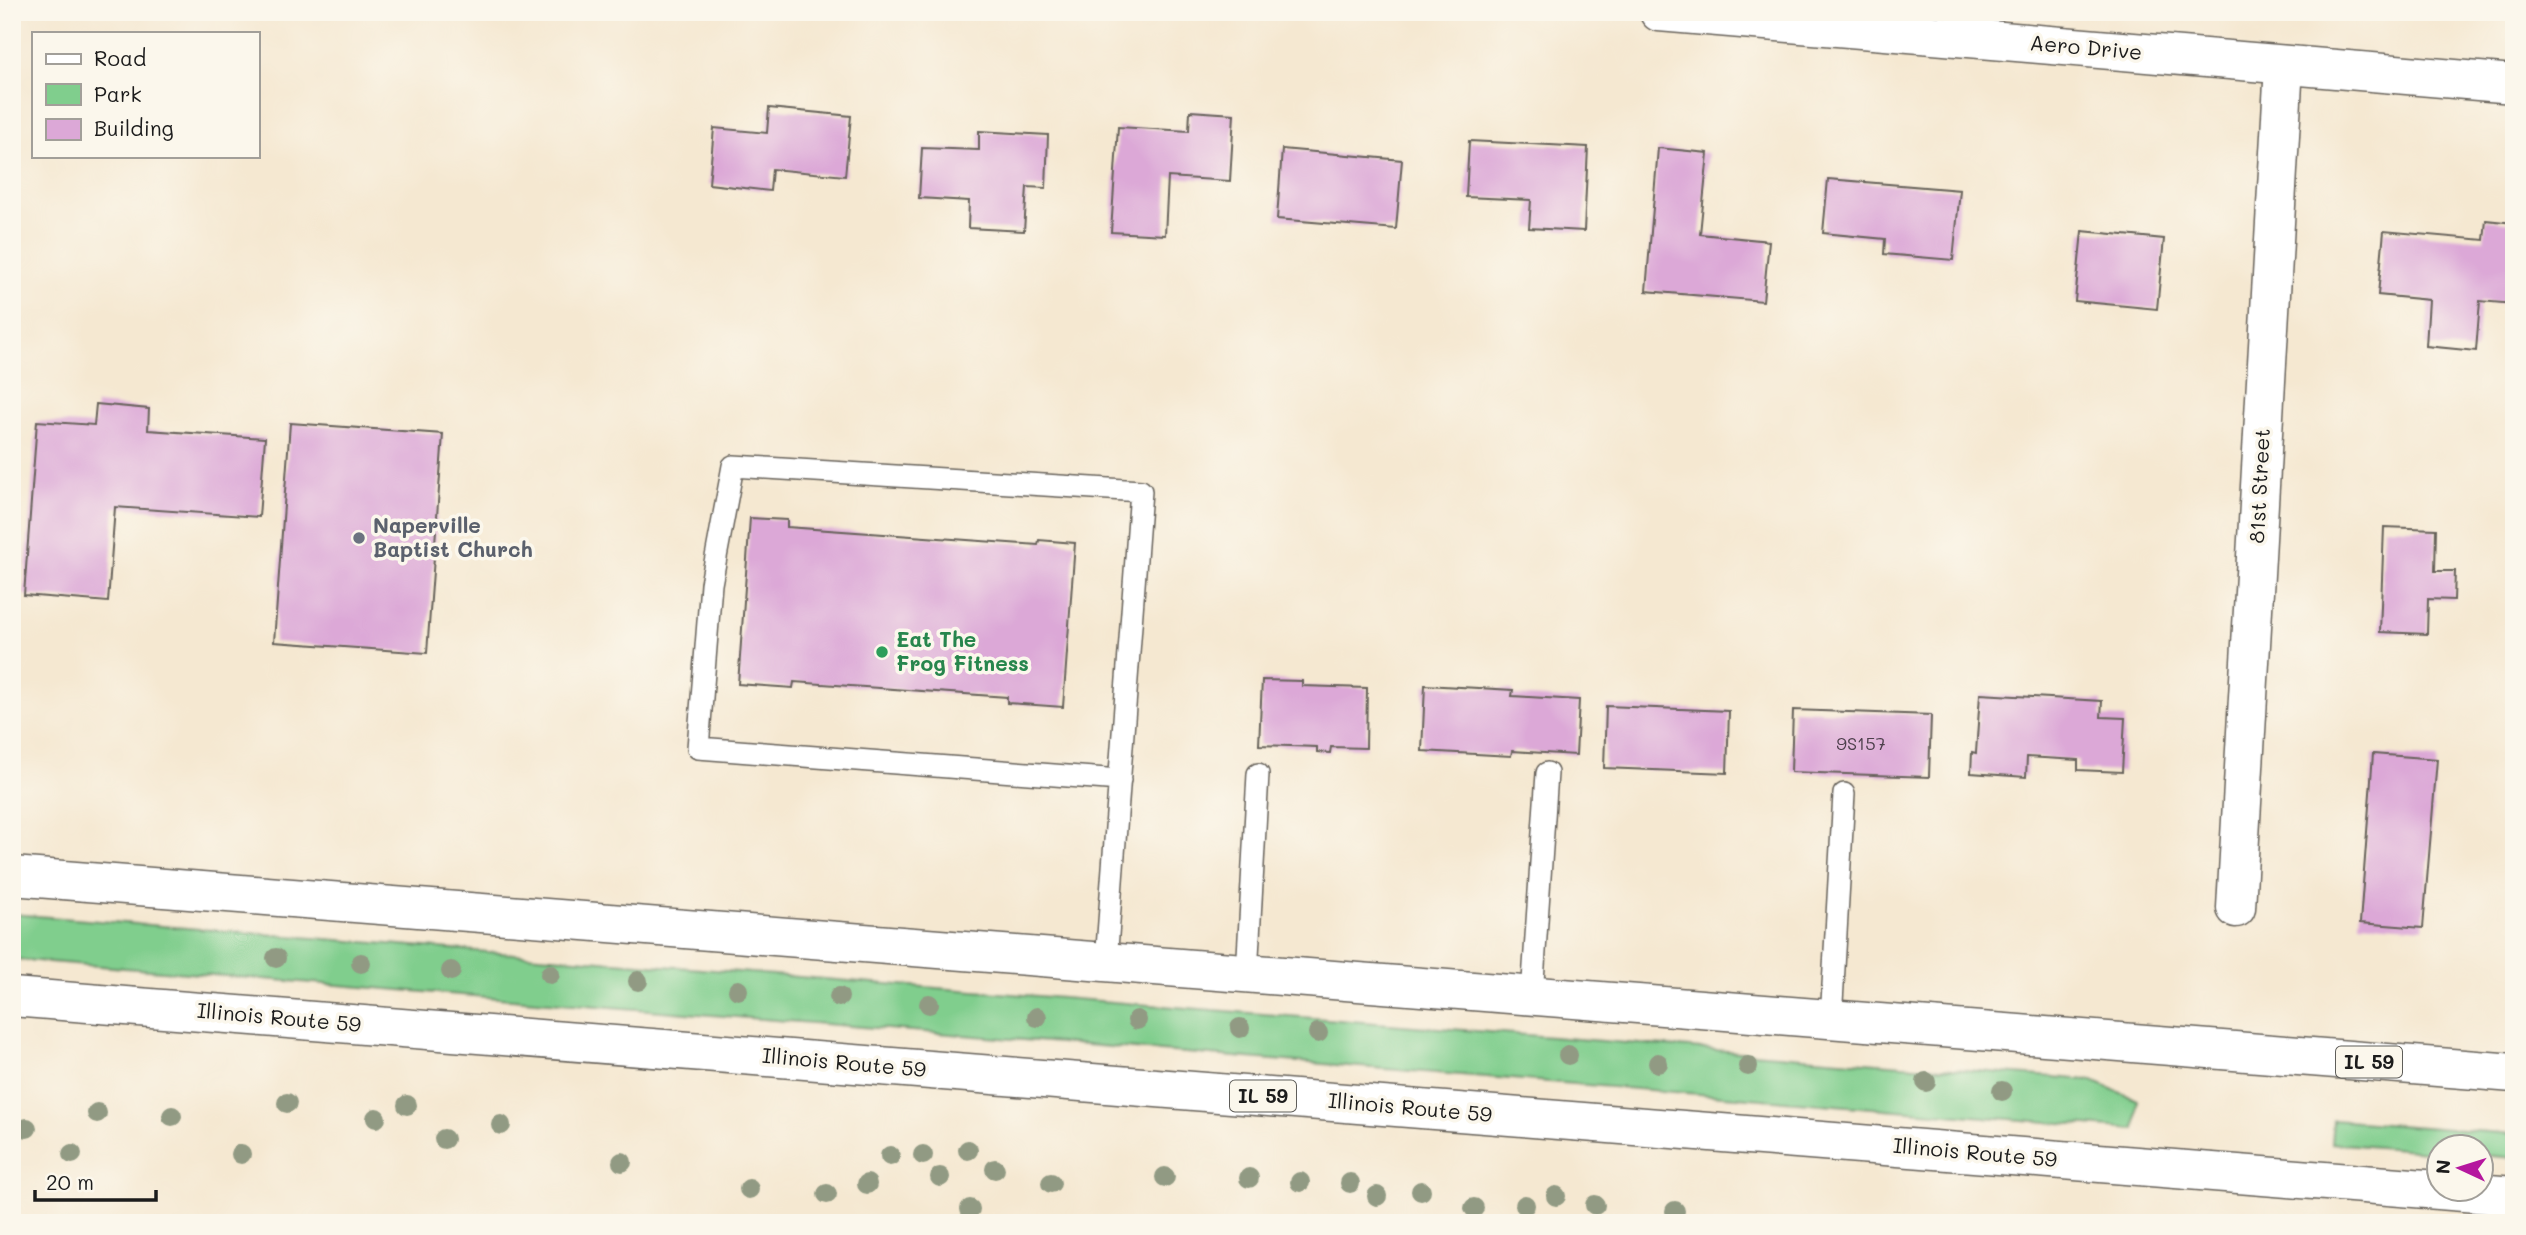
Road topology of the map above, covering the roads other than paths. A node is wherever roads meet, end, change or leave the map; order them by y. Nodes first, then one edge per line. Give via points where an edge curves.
1 (1659, 12) edge
2 (2284, 65) junction
3 (2514, 84) edge
4 (1547, 773) dead end
5 (1258, 774) dead end
6 (1120, 780) junction
7 (1844, 794) dead end
8 (12, 876) edge
9 (2236, 908) dead end
10 (1106, 962) junction
11 (1247, 974) junction
12 (1532, 996) junction
13 (12, 997) edge
14 (1831, 1020) junction
15 (2514, 1073) edge
16 (2514, 1196) edge

1 - 2 main road, Aero Drive
2 - 3 main road, Aero Drive
2 - 9 main road, 81st Street
4 - 12 lane
5 - 11 lane
6 - 6 lane via 1141,491 733,466 711,584 698,748
6 - 10 lane
7 - 14 lane
8 - 10 main road, IL 59
10 - 11 main road, IL 59
11 - 12 main road, IL 59
12 - 14 main road, IL 59
13 - 16 main road, Illinois Route 59 / IL 59
14 - 15 main road, IL 59

